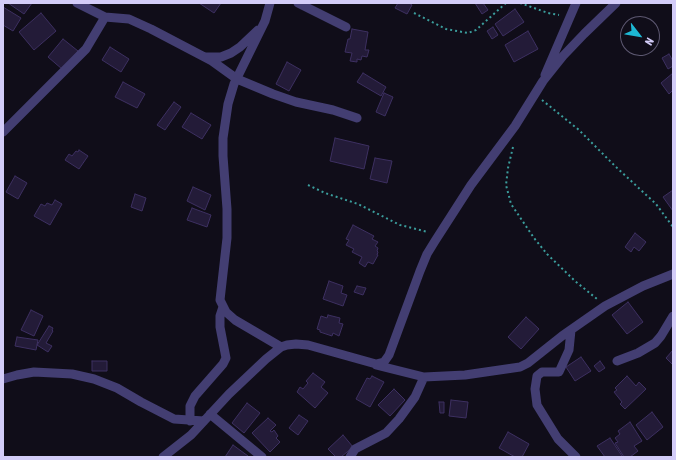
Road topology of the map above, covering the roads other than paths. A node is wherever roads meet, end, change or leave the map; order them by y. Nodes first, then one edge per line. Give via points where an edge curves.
1 (77, 3) edge
2 (270, 3) edge
3 (298, 3) edge
4 (576, 3) edge
5 (616, 3) edge
6 (105, 16) junction
7 (265, 21) junction
8 (346, 27) dead end
9 (205, 57) junction
10 (237, 79) junction
11 (543, 81) junction
12 (357, 118) dead end
13 (3, 132) edge
14 (673, 274) edge
15 (223, 307) junction
16 (673, 316) edge
17 (571, 330) junction
18 (281, 347) junction
19 (617, 361) dead end
20 (376, 364) junction
21 (424, 377) junction
22 (3, 379) edge
23 (207, 417) junction
24 (190, 421) junction
25 (163, 457) edge
26 (262, 457) edge
27 (350, 457) edge
28 (576, 457) edge

1 - 6 street
2 - 7 street
3 - 8 street
4 - 11 street
5 - 11 street via 563,56
6 - 9 street via 129,19
6 - 13 street via 86,49
7 - 9 street via 252,36 231,53 221,57
7 - 10 street
9 - 10 street
10 - 12 street via 291,100
10 - 15 street via 228,104 223,138 227,238 220,300
11 - 20 street via 427,254 389,355 384,362
14 - 17 street via 605,306
15 - 18 street via 235,320
15 - 24 street via 220,327 226,358 195,396 190,406
16 - 19 street via 655,343
17 - 21 street via 520,368
17 - 28 street via 570,350 559,372 542,372 537,376 536,389 537,405 558,439
18 - 20 street via 287,344 308,345
18 - 23 street
20 - 21 street
21 - 27 street via 415,398 399,419 386,433 355,449
22 - 24 street via 34,372 72,374 117,388 174,419
23 - 24 street
23 - 25 street via 191,435
23 - 26 street

